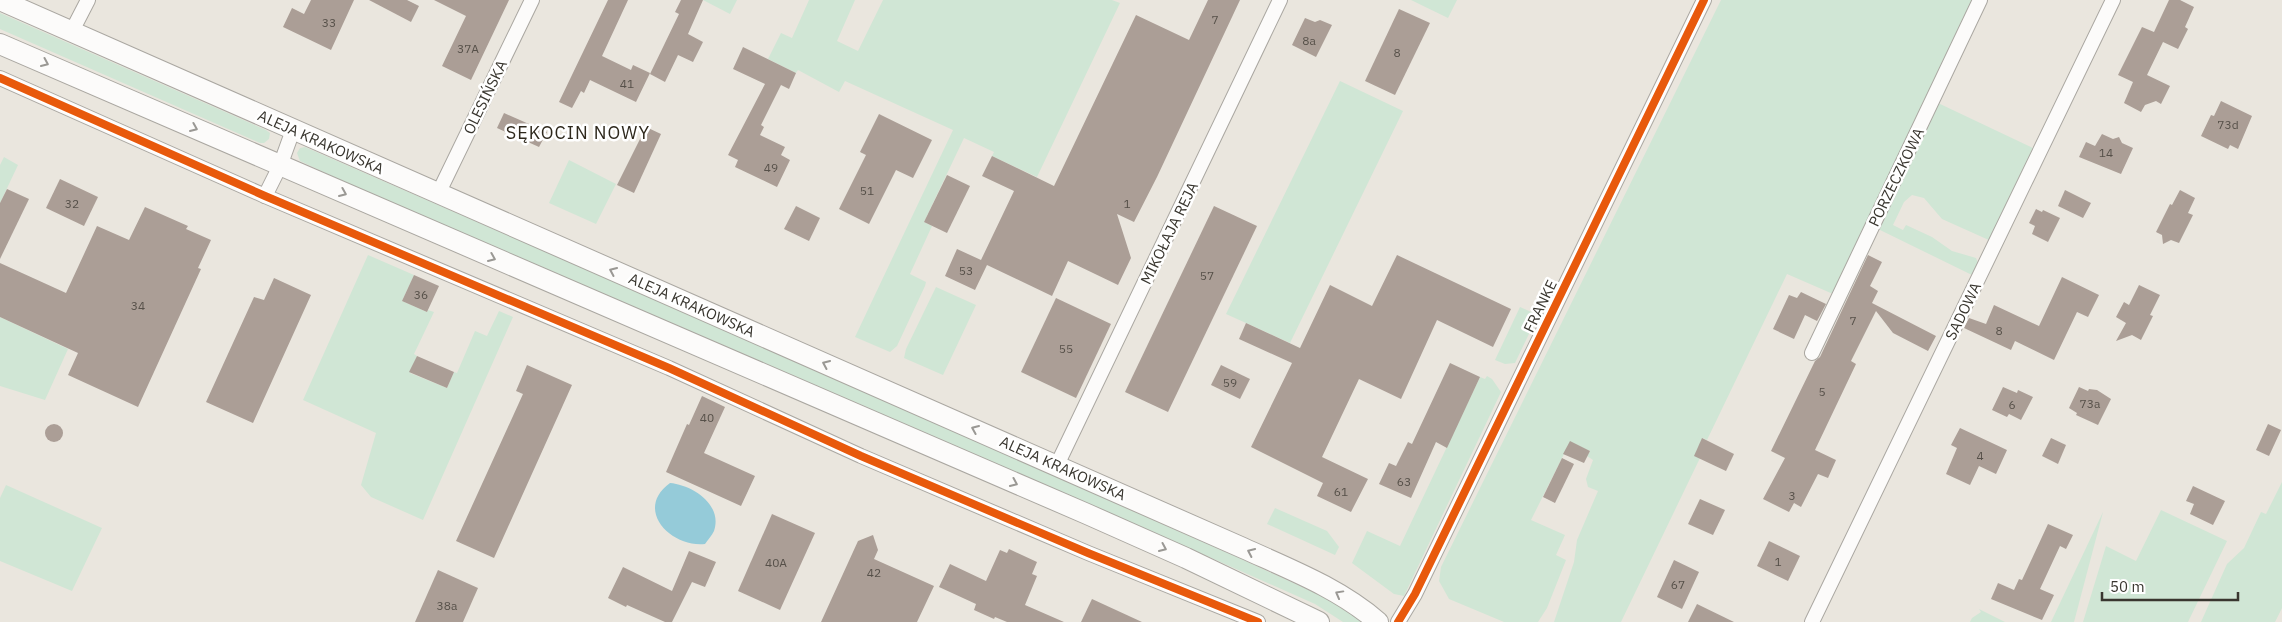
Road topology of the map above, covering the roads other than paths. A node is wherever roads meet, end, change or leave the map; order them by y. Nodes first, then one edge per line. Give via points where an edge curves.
1 (0, 0) edge
2 (88, 0) edge
3 (532, 0) edge
4 (1280, 0) edge
5 (1704, 0) edge
6 (1980, 0) edge
7 (2112, 0) edge
8 (72, 31) junction
9 (0, 44) edge
10 (0, 78) edge
11 (293, 130) junction
12 (280, 166) junction
13 (438, 194) junction
14 (265, 196) junction
15 (1812, 353) dead end
16 (1057, 465) junction
17 (1258, 622) edge
18 (1320, 622) edge
19 (1378, 622) edge
20 (1398, 622) edge
21 (1812, 622) edge

1 - 8 main road, ALEJA KRAKOWSKA
2 - 8 street
3 - 13 street, OLESIŃSKA
4 - 16 street, MIKOŁAJA REJA
5 - 20 street, FRANKE via 1419,585
6 - 15 street, PORZECZKOWA
7 - 21 street, SADOWA
8 - 11 main road, ALEJA KRAKOWSKA
9 -> 12 main road
10 - 14 street
11 - 12 street
11 - 13 main road, ALEJA KRAKOWSKA
12 - 14 street
12 -> 18 main road via 1087,514
16 -> 13 main road, ALEJA KRAKOWSKA
14 - 17 street via 660,364 861,456
19 -> 16 main road, ALEJA KRAKOWSKA via 1328,588

